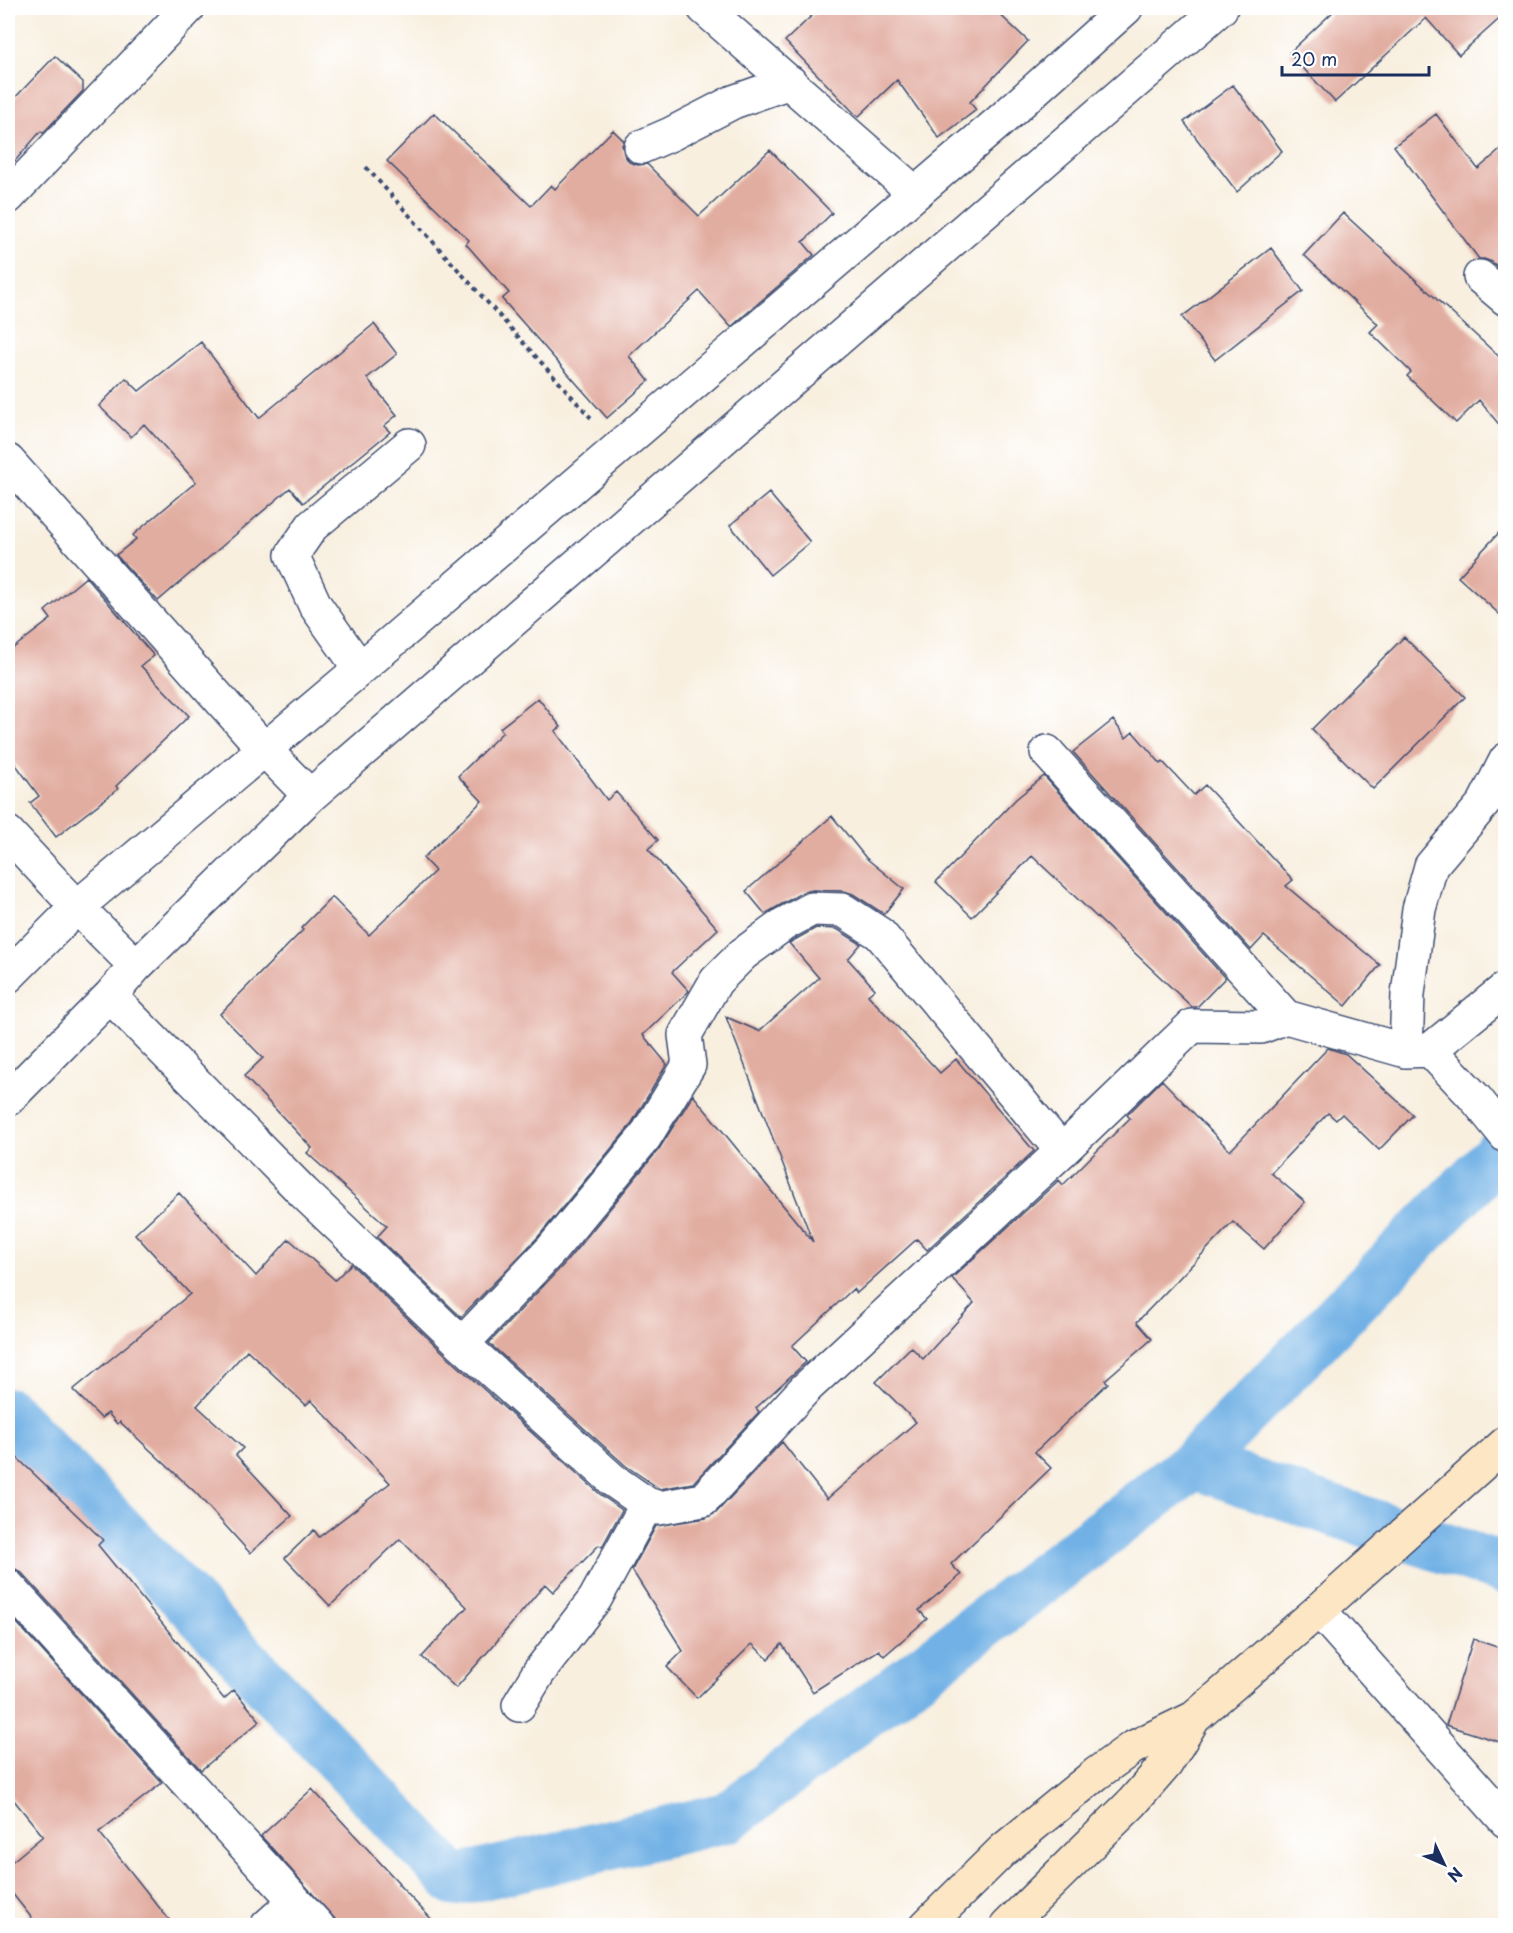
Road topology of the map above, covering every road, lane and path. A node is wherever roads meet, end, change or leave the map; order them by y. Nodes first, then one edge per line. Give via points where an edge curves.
1 (188, 8) edge
2 (704, 8) edge
3 (1126, 8) edge
4 (1221, 8) edge
5 (790, 82) junction
6 (641, 147) dead end
7 (366, 167) dead end
8 (915, 193) junction
9 (8, 196) edge
10 (1480, 277) dead end
11 (1506, 298) edge
12 (410, 445) dead end
13 (617, 447) junction
14 (8, 461) edge
15 (360, 669) junction
16 (264, 749) junction
17 (1047, 752) dead end
18 (1506, 760) edge
19 (310, 796) junction
20 (8, 833) edge
21 (84, 914) junction
22 (126, 955) junction
23 (8, 976) edge
24 (1506, 988) edge
25 (110, 996) junction
26 (1286, 1017) junction
27 (1418, 1051) junction
28 (8, 1099) edge
29 (1506, 1136) edge
30 (1062, 1151) junction
31 (462, 1344) junction
32 (1495, 1453) edge
33 (647, 1504) junction
34 (8, 1586) edge
35 (1319, 1610) junction
36 (519, 1705) dead end
37 (1194, 1718) junction
38 (1506, 1821) edge
39 (295, 1900) junction
40 (267, 1926) edge
41 (318, 1926) edge
42 (926, 1926) edge
43 (1007, 1926) edge

1 - 9 street
2 - 5 street
3 - 8 street
4 - 19 street
5 - 6 street via 733,102
5 - 8 street
7 - 13 path
8 - 13 street
10 - 11 street
12 - 15 street via 312,526 292,555 315,605
13 - 15 street
14 - 16 street
15 - 16 street
16 - 19 street
16 - 21 street
17 - 26 street
18 - 27 street via 1484,803 1431,866 1419,909 1408,994
19 - 22 street
20 - 21 street
21 - 22 street
21 - 23 street
22 - 25 street
24 - 27 street
25 - 28 street
25 - 31 street via 303,1192
26 - 27 street
26 - 30 street via 1261,1027 1192,1026
27 - 29 street via 1476,1099
30 - 31 street via 880,934 843,910 812,909 743,954 716,981 685,1035 690,1065 645,1137 552,1249
30 - 33 street via 805,1389 703,1500 659,1508
31 - 33 street via 614,1481
32 - 35 street
33 - 36 street via 595,1599
34 - 39 street
35 - 37 street
35 - 38 street
37 - 42 street via 1132,1748 1096,1774 1003,1850
37 - 43 street via 1166,1764 1132,1803
39 - 40 street
39 - 41 street

